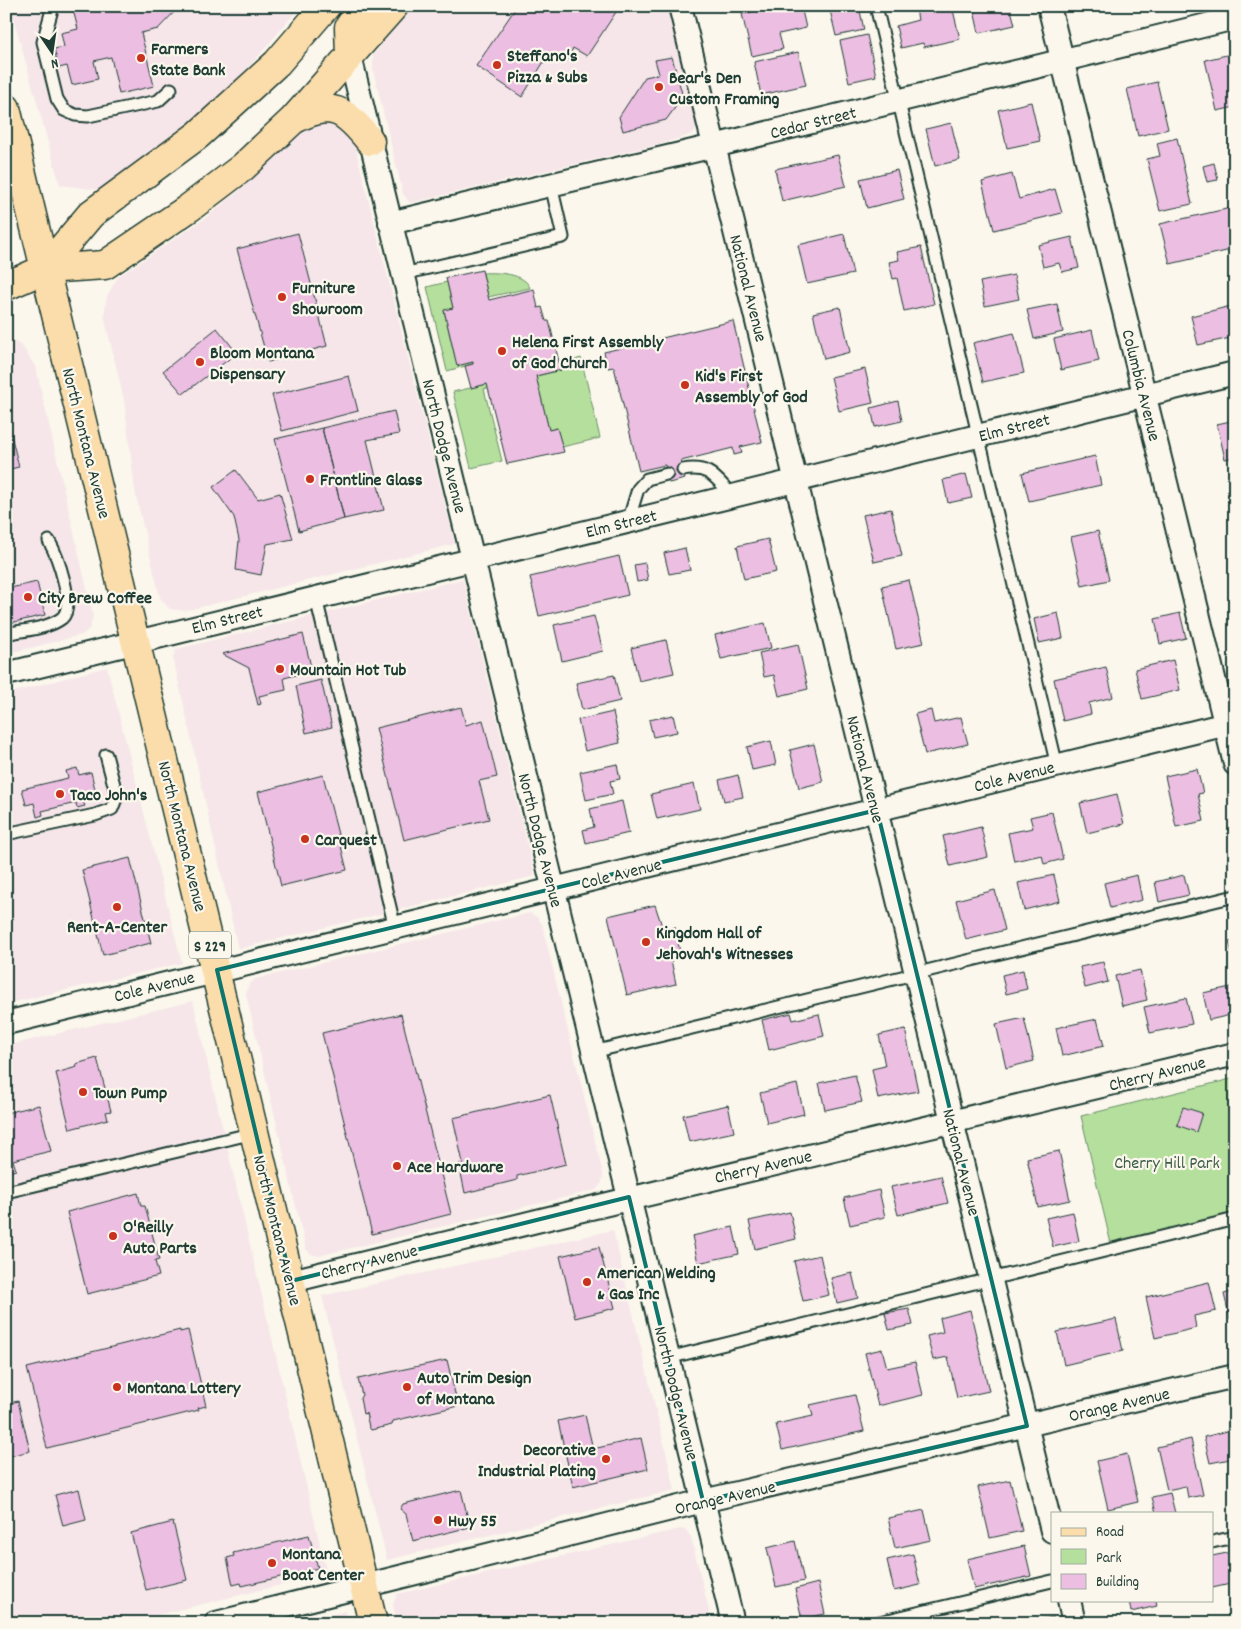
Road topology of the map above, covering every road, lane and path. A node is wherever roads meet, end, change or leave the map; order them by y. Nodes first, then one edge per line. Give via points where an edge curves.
1 (53, 6) edge
2 (326, 6) edge
3 (364, 6) edge
4 (394, 6) edge
5 (680, 6) edge
6 (876, 6) edge
7 (1049, 6) edge
8 (1233, 6) edge
9 (1235, 14) edge
10 (1235, 18) edge
11 (350, 56) junction
12 (1062, 61) junction
13 (171, 90) dead end
14 (900, 101) junction
15 (6, 108) edge
16 (293, 120) junction
17 (370, 141) junction
18 (714, 146) junction
19 (12, 161) edge
20 (551, 185) junction
21 (390, 223) junction
22 (45, 269) junction
23 (403, 274) junction
24 (6, 286) edge
25 (1235, 373) edge
26 (1144, 395) junction
27 (977, 436) junction
28 (683, 470) dead end
29 (667, 474) dead end
30 (796, 481) junction
31 (733, 496) junction
32 (628, 522) junction
33 (49, 541) dead end
34 (472, 560) junction
35 (316, 598) junction
36 (6, 634) edge
37 (136, 642) junction
38 (6, 674) edge
39 (1230, 723) edge
40 (106, 755) dead end
41 (1235, 764) edge
42 (1057, 766) junction
43 (877, 810) junction
44 (6, 834) edge
45 (554, 890) junction
46 (1235, 896) edge
47 (395, 928) junction
48 (216, 970) junction
49 (916, 974) junction
50 (6, 1023) edge
51 (593, 1052) junction
52 (1235, 1054) edge
53 (952, 1123) junction
54 (254, 1133) junction
55 (6, 1192) edge
56 (629, 1197) junction
57 (1235, 1219) edge
58 (991, 1279) junction
59 (291, 1281) junction
60 (668, 1358) junction
61 (1235, 1376) edge
62 (1027, 1426) junction
63 (703, 1501) junction
64 (1051, 1527) edge
65 (1235, 1537) edge
66 (1214, 1542) edge
67 (1051, 1581) edge
68 (364, 1586) junction
69 (1069, 1602) edge
70 (216, 1623) edge
71 (373, 1623) edge
72 (733, 1623) edge
73 (875, 1623) edge
74 (1074, 1623) edge

1 - 13 lane via 43,42 57,99 64,110 88,116 158,101
2 - 22 main road via 277,63 198,135 91,214
3 - 11 main road via 349,27
4 - 11 main road
5 - 18 street, National Avenue
6 - 14 lane
7 - 12 street, Columbia Avenue
8 - 9 lane
10 - 12 street, Cedar Street
11 - 16 main road
11 - 17 street, North Dodge Avenue
12 - 14 street, Cedar Street
12 - 26 street, Columbia Avenue
14 - 18 street, Cedar Street
14 - 27 lane
15 - 19 main road, North Montana Avenue / S 229
16 - 17 main road via 321,109 336,110 351,118
16 - 22 main road via 243,167 105,265
17 - 21 street, North Dodge Avenue
18 - 20 street, Cedar Street
18 - 30 street, National Avenue
19 - 22 main road, North Montana Avenue / S 229
20 - 21 street, Cedar Street
20 - 23 lane via 563,237
21 - 23 street, North Dodge Avenue
22 - 24 main road
22 - 37 main road, North Montana Avenue / S 229
23 - 34 street, North Dodge Avenue
25 - 26 street, Elm Street
26 - 27 street, Elm Street
26 - 39 street, Columbia Avenue
27 - 30 street, Elm Street
27 - 42 lane
28 - 31 lane via 697,468 709,472
29 - 32 lane via 647,478 638,489
30 - 31 street, Elm Street
30 - 43 street, National Avenue
31 - 32 street, Elm Street
32 - 34 street, Elm Street
33 - 36 lane via 57,556 69,605 64,617
34 - 35 street, Elm Street
34 - 45 street, North Dodge Avenue
35 - 37 street, Elm Street
35 - 47 lane
37 - 38 street, Elm Street
37 - 48 main road, North Montana Avenue / S 229
39 - 41 street, Columbia Avenue
39 - 42 street, Cole Avenue
40 - 44 lane via 117,796 112,809
42 - 43 street, Cole Avenue
43 - 45 street, Cole Avenue
43 - 49 street, National Avenue
45 - 47 street, Cole Avenue
45 - 51 street, North Dodge Avenue
46 - 49 lane
47 - 48 street, Cole Avenue
48 - 50 street, Cole Avenue
48 - 54 main road, North Montana Avenue / S 229
49 - 51 lane
49 - 53 street, National Avenue
51 - 56 street, North Dodge Avenue
52 - 53 street, Cherry Avenue
53 - 56 street, Cherry Avenue
53 - 58 street, National Avenue
54 - 55 lane
54 - 59 main road, North Montana Avenue / S 229
56 - 59 street, Cherry Avenue
56 - 60 street, North Dodge Avenue
57 - 58 lane
58 - 60 lane
58 - 62 street, National Avenue
59 - 68 main road, North Montana Avenue / S 229
60 - 63 street, North Dodge Avenue
61 - 62 street, Orange Avenue
62 - 63 street, Orange Avenue
62 - 64 street, National Avenue
63 - 68 street, Orange Avenue
63 - 72 street, North Dodge Avenue
65 - 66 lane
67 - 73 lane
68 - 70 street, Orange Avenue
68 - 71 main road, North Montana Avenue / S 229
69 - 74 street

